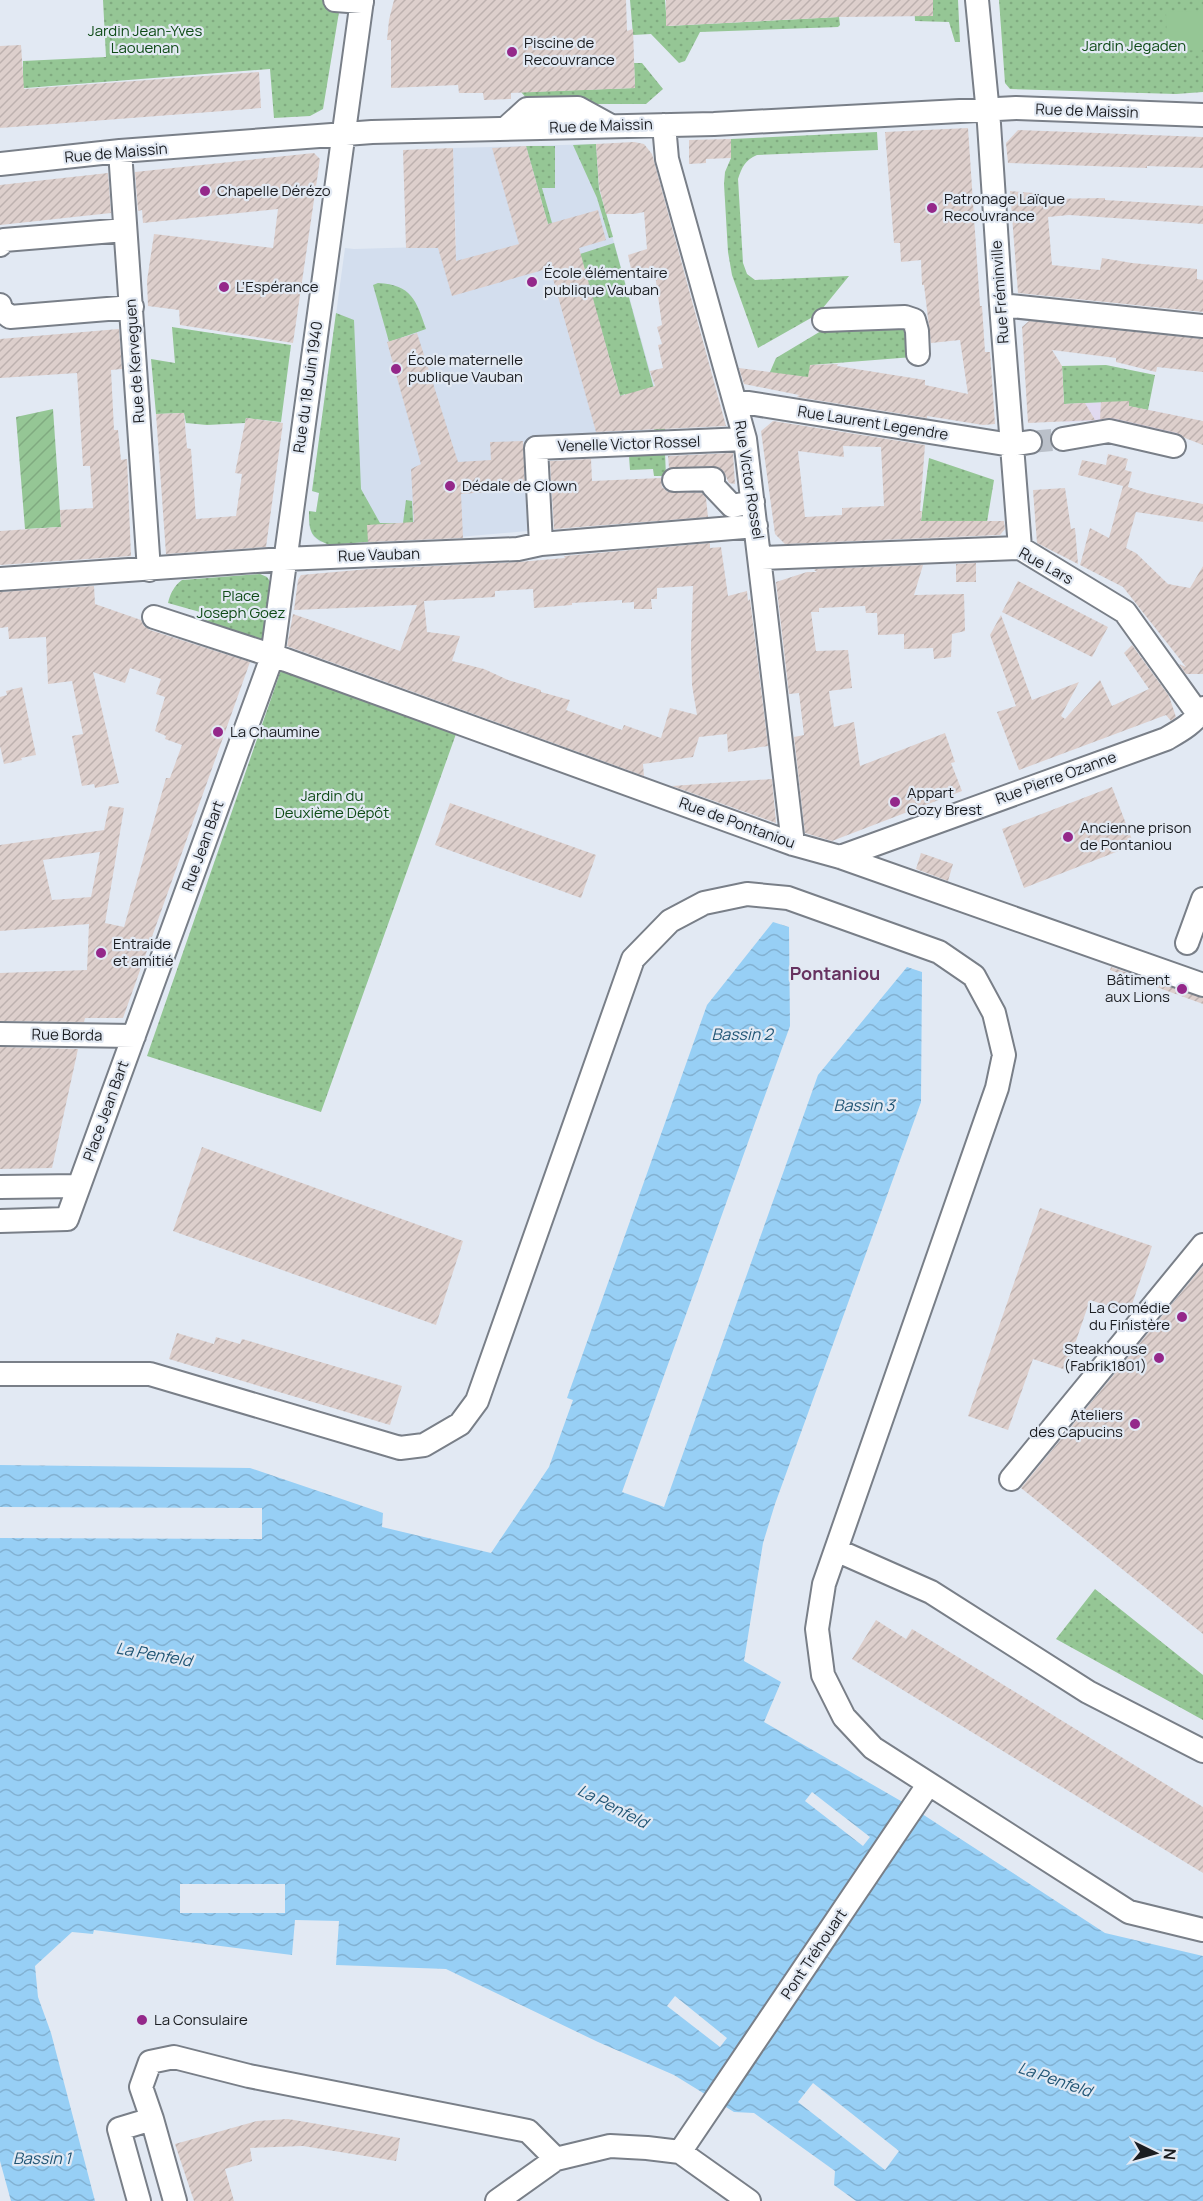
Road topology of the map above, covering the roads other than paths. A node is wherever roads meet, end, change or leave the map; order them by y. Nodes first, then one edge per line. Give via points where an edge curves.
1 (335, 0) edge
2 (977, 0) edge
3 (362, 1) edge
4 (988, 110) junction
5 (1203, 115) edge
6 (664, 125) junction
7 (343, 134) junction
8 (120, 151) junction
9 (0, 164) edge
10 (125, 230) junction
11 (0, 245) edge
12 (0, 305) edge
13 (1001, 305) junction
14 (132, 307) junction
15 (824, 320) dead end
16 (1203, 326) edge
17 (918, 354) dead end
18 (736, 401) junction
19 (745, 439) junction
20 (1063, 439) tunnel mouth
21 (1020, 443) junction
22 (1174, 446) dead end
23 (674, 480) dead end
24 (753, 502) junction
25 (756, 526) junction
26 (541, 544) junction
27 (1020, 548) junction
28 (761, 558) junction
29 (284, 560) junction
30 (149, 570) junction
31 (0, 579) edge
32 (154, 617) dead end
33 (272, 657) junction
34 (1201, 712) edge
35 (793, 844) junction
36 (840, 856) junction
37 (1203, 899) edge
38 (1187, 943) dead end
39 (1203, 985) edge
40 (0, 1034) edge
41 (134, 1036) junction
42 (78, 1186) junction
43 (0, 1187) edge
44 (0, 1221) edge
45 (1203, 1245) edge
46 (0, 1374) edge
47 (1011, 1479) dead end
48 (836, 1550) junction
49 (1203, 1751) edge
50 (928, 1785) junction
51 (1203, 1930) edge
52 (152, 2119) junction
53 (680, 2152) junction
54 (556, 2159) junction
55 (139, 2201) edge
56 (175, 2201) edge
57 (497, 2201) edge
58 (749, 2201) edge

1 - 3 street
2 - 4 street, Rue Fréminville
3 - 7 street, Rue du 18 Juin 1940
4 - 5 street, Rue de Maissin
4 - 6 street, Rue de Maissin
4 - 13 street, Rue Fréminville
6 - 7 street, Rue de Maissin
6 - 18 street, Rue Victor Rossel via 667,159
7 - 8 street, Rue de Maissin
7 - 29 street, Rue du 18 Juin 1940
8 - 9 street, Rue de Maissin
8 - 10 street, Rue de Kerveguen
10 - 11 street via 4,240
10 - 14 street, Rue de Kerveguen
12 - 14 street via 10,317
13 - 16 street
13 - 21 street, Rue Fréminville
14 - 30 street, Rue de Kerveguen
15 - 17 street via 914,320
18 - 19 street, Rue Victor Rossel
18 - 21 street, Rue Laurent Legendre
19 - 24 street, Rue Victor Rossel
19 - 26 street, Venelle Victor Rossel via 536,448
20 - 22 street via 1109,431
21 - 27 street, Rue Fréminville
23 - 24 street via 713,479 713,486 732,506
24 - 25 street, Rue Victor Rossel
25 - 26 street, Rue Vauban
25 - 28 street, Rue Victor Rossel
26 - 29 street, Rue Vauban via 518,549
27 - 28 street, Rue Lars
27 - 34 street, Rue Lars via 1125,612
28 - 35 street, Rue Victor Rossel
29 - 30 street, Rue Vauban
29 - 33 street
30 - 31 street, Rue Vauban
32 - 33 street
33 - 35 street, Rue de Pontaniou
33 - 41 street, Rue Jean Bart
34 - 36 street, Rue Pierre Ozanne via 1186,728 1166,739
35 - 36 street, Rue de Pontaniou
36 - 39 street, Rue de Pontaniou
37 - 38 street
40 - 41 street, Rue Borda
41 - 42 street, Place Jean Bart
42 - 43 street
42 - 44 street, Place Jean Bart via 67,1220
45 - 47 street
46 - 48 street via 150,1374 400,1448 424,1445 460,1424 477,1401 633,959 670,921 704,903 747,894 788,898 939,952 974,976 994,1013 1004,1055 997,1088
48 - 49 street via 931,1592 1088,1692
48 - 50 street via 824,1584 817,1629 823,1675 844,1717 873,1748
50 - 51 street via 1129,1912
50 - 53 street, Pont Tréhouart
52 - 54 street via 141,2087 150,2062 174,2057 249,2076 528,2131
52 - 55 street via 119,2129
52 - 56 street
53 - 54 street via 610,2146
53 - 58 street
54 - 57 street

